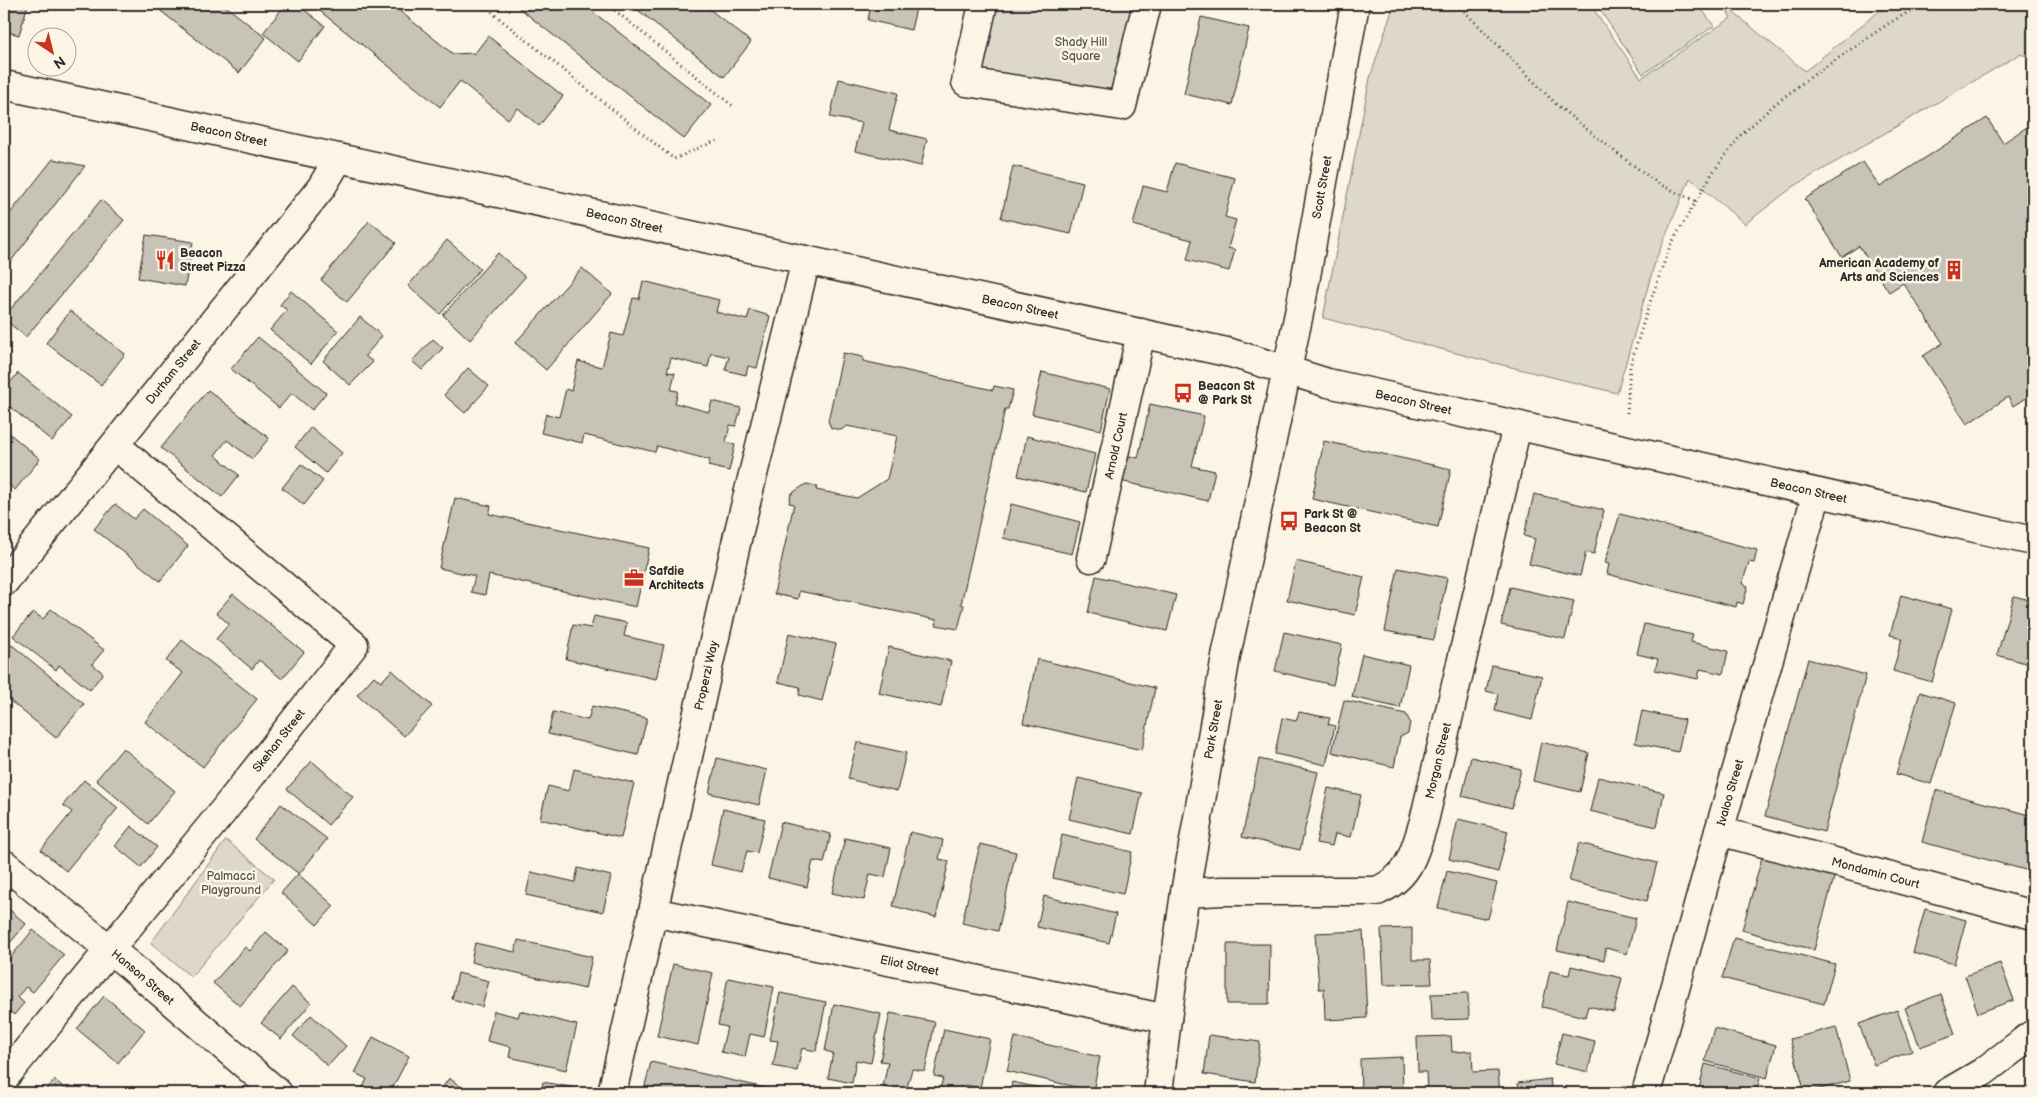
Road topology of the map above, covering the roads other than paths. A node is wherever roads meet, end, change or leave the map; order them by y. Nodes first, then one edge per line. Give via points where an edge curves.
1 (983, 4) edge
2 (1147, 4) edge
3 (1355, 4) edge
4 (4, 85) edge
5 (339, 158) junction
6 (806, 260) junction
7 (1140, 333) junction
8 (1286, 370) junction
9 (1517, 426) junction
10 (115, 445) junction
11 (1817, 493) junction
12 (2033, 542) edge
13 (1091, 558) dead end
14 (4, 582) edge
15 (1719, 831) junction
16 (4, 864) edge
17 (1185, 893) junction
18 (653, 912) junction
19 (2033, 915) edge
20 (110, 950) junction
21 (1167, 1019) junction
22 (2033, 1034) edge
23 (4, 1078) edge
24 (278, 1093) edge
25 (612, 1093) edge
26 (1158, 1093) edge
27 (1646, 1093) edge
28 (1947, 1093) edge

1 - 2 street via 966,82 1122,106
3 - 8 street, Scott Street via 1301,304
4 - 5 street, Beacon Street
5 - 6 street, Beacon Street
5 - 10 street, Durham Street via 321,188
6 - 7 street, Beacon Street
6 - 18 street, Properzi Way via 738,535
7 - 8 street, Beacon Street via 1231,353
7 - 13 street, Arnold Court
8 - 9 street, Beacon Street via 1328,383
8 - 17 street, Park Street via 1226,656
9 - 11 street, Beacon Street
9 - 17 street, Morgan Street via 1424,821 1411,863 1389,886 1376,892
10 - 14 street, Durham Street
10 - 20 street, Skehan Street via 354,645
11 - 12 street, Beacon Street
11 - 15 street, Ivaloo Street
15 - 19 street, Mondamin Court
15 - 27 street, Ivaloo Street
16 - 20 street, Hanson Street
17 - 21 street, Park Street
18 - 21 street, Eliot Street
18 - 25 street, Properzi Way
20 - 23 street, Skehan Street
20 - 24 street, Hanson Street
21 - 26 street, Park Street
22 - 28 street via 1983,1072

